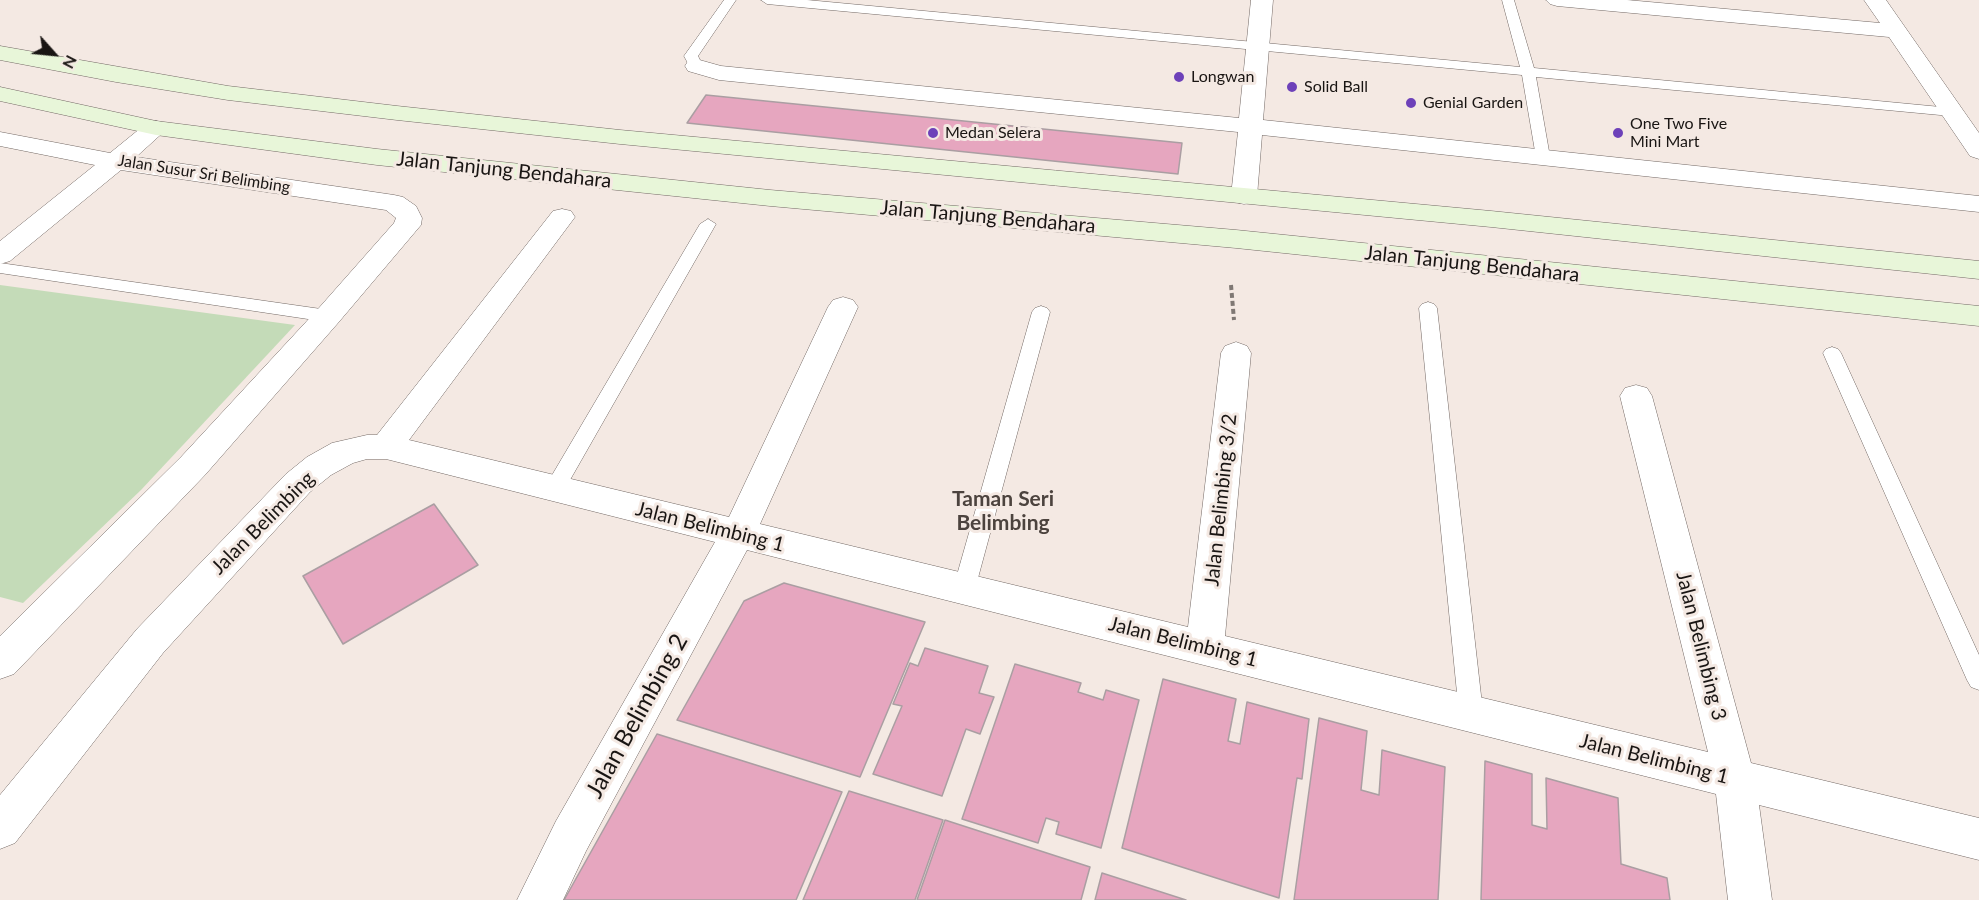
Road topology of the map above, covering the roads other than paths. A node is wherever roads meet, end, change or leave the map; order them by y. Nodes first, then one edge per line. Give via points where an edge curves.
1 (730, 0) edge
2 (767, 0) edge
3 (1262, 0) edge
4 (1508, 0) edge
5 (1557, 0) edge
6 (1875, 0) edge
7 (1896, 32) junction
8 (1258, 45) junction
9 (0, 52) edge
10 (696, 66) joint
11 (1528, 71) junction
12 (0, 94) edge
13 (1951, 112) junction
14 (1250, 126) junction
15 (156, 128) junction
16 (620, 137) junction
17 (0, 139) edge
18 (1979, 151) edge
19 (1543, 157) junction
20 (114, 161) junction
21 (589, 179) junction
22 (1244, 196) junction
23 (1979, 204) edge
24 (562, 217) dead end
25 (708, 224) dead end
26 (0, 255) edge
27 (0, 268) edge
28 (1979, 270) edge
29 (843, 307) dead end
30 (1428, 308) dead end
31 (1041, 312) dead end
32 (328, 316) junction
33 (1979, 316) edge
34 (1236, 353) dead end
35 (1832, 354) dead end
36 (1636, 396) dead end
37 (386, 447) junction
38 (555, 488) junction
39 (738, 534) junction
40 (964, 589) junction
41 (1205, 648) junction
42 (0, 662) edge
43 (1979, 680) edge
44 (1471, 713) junction
45 (1735, 779) junction
46 (5, 815) edge
47 (1979, 839) edge
48 (539, 900) edge
49 (1750, 900) edge

1 - 10 lane via 691,56
2 - 8 lane
3 - 8 street
4 - 11 lane
5 - 7 street
6 - 7 street
7 - 13 street
8 - 11 lane
8 - 14 street
9 - 16 main road via 228,93
10 - 14 street via 718,73
11 - 13 lane
11 - 19 lane
12 - 15 main road, Jalan Tanjung Bendahara
13 - 18 street
14 - 19 street
14 - 22 street
15 - 20 street
15 - 21 main road, Jalan Tanjung Bendahara
16 - 21 main road
16 - 22 main road
17 - 20 street, Jalan Susur Sri Belimbing
19 - 23 street
20 - 26 street
20 - 32 street, Jalan Susur Sri Belimbing via 394,203 407,212 407,225
21 - 33 main road, Jalan Tanjung Bendahara via 1236,239
22 - 28 main road
24 - 37 street
25 - 38 lane
27 - 32 lane
29 - 39 street, Jalan Belimbing 2
30 - 44 lane
31 - 40 lane
32 - 42 street via 193,466
34 - 41 street, Jalan Belimbing 3/2
35 - 43 lane
36 - 45 street, Jalan Belimbing 3
37 - 38 street, Jalan Belimbing 1
37 - 46 street, Jalan Belimbing via 344,452 298,483 150,641
38 - 39 street, Jalan Belimbing 1
39 - 40 street, Jalan Belimbing 1
39 - 48 street, Jalan Belimbing 2
40 - 41 street, Jalan Belimbing 1
41 - 44 street, Jalan Belimbing 1
44 - 45 street, Jalan Belimbing 1
45 - 47 street, Jalan Belimbing 1
45 - 49 street, Jalan Belimbing 3

